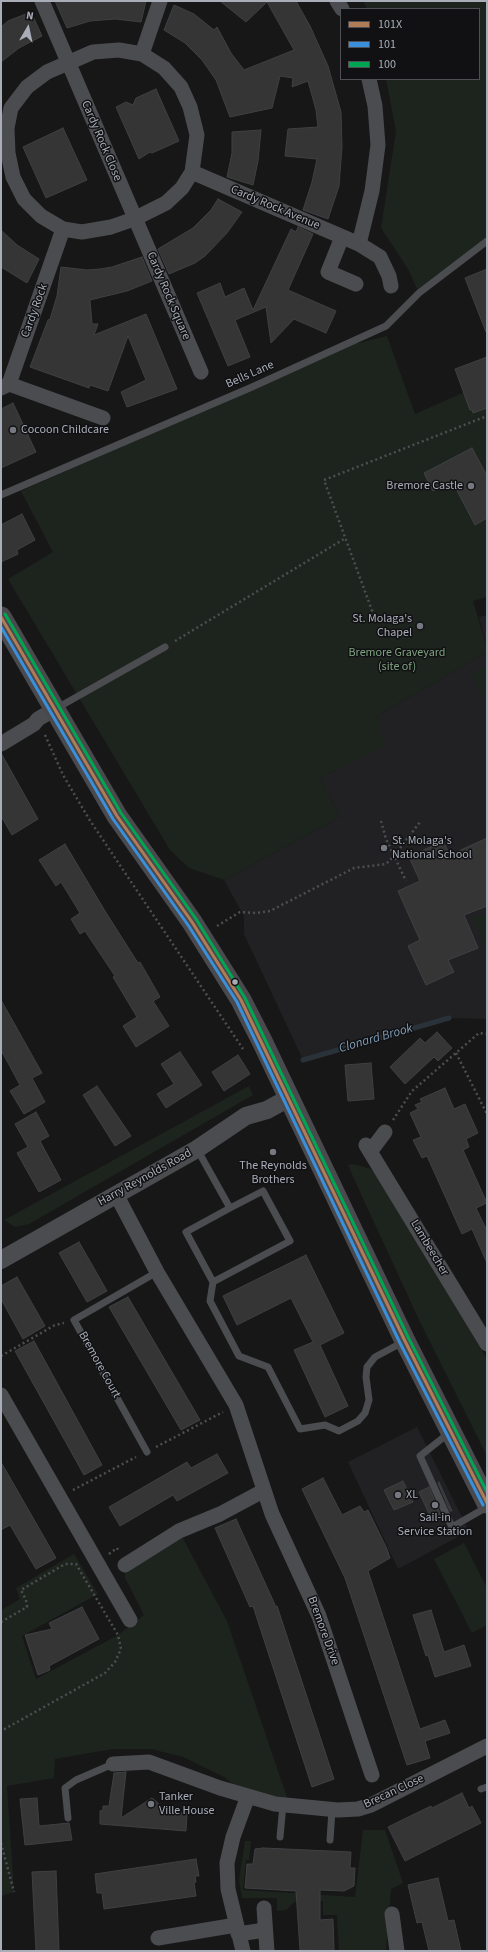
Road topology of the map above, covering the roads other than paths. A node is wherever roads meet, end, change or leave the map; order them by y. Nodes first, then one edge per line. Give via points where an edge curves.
1 (42, 1) edge
2 (160, 1) edge
3 (142, 54) junction
4 (67, 63) junction
5 (369, 80) edge
6 (6, 106) edge
7 (192, 172) junction
8 (134, 219) junction
9 (64, 229) junction
10 (342, 237) junction
11 (487, 241) edge
12 (359, 244) junction
13 (356, 284) dead end
14 (391, 286) dead end
15 (201, 372) dead end
16 (5, 386) edge
17 (103, 418) dead end
18 (1, 495) edge
19 (1, 617) edge
20 (165, 647) road end
21 (47, 714) junction
22 (1, 744) edge
23 (289, 1098) junction
24 (385, 1132) road end
25 (197, 1149) junction
26 (116, 1194) junction
27 (230, 1208) junction
28 (1, 1259) edge
29 (157, 1272) junction
30 (213, 1282) junction
31 (405, 1341) junction
32 (487, 1344) edge
33 (1, 1395) edge
34 (450, 1431) junction
35 (147, 1452) dead end
36 (263, 1491) junction
37 (487, 1503) edge
38 (487, 1507) edge
39 (125, 1565) dead end
40 (130, 1620) dead end
41 (487, 1746) edge
42 (113, 1764) joint
43 (372, 1775) dead end
44 (248, 1796) junction
45 (282, 1805) junction
46 (332, 1810) junction
47 (68, 1818) dead end
48 (280, 1837) dead end
49 (330, 1840) dead end
50 (264, 1908) dead end
51 (392, 1914) dead end
52 (237, 1930) junction
53 (265, 1930) junction
54 (158, 1938) dead end
55 (243, 1951) edge
56 (266, 1951) edge
57 (397, 1951) edge

1 - 4 street, Cardy Rock Close
2 - 3 street
3 - 4 street via 119,50 93,52
3 - 7 street via 164,68 181,87 190,107 197,135
4 - 6 street via 47,72
4 - 8 street, Cardy Rock Close
5 - 12 street via 375,106 378,145 372,191
6 - 9 street via 8,153 13,177 24,199 40,216
7 - 8 street via 182,188 166,203
7 - 10 street, Cardy Rock Avenue
8 - 9 street via 111,227 82,232
8 - 15 street, Cardy Rock Square
9 - 16 street, Cardy Rock
10 - 12 street, Cardy Rock Avenue
10 - 13 street via 328,272
11 - 18 lane, Bells Lane via 419,293 386,326
12 - 14 street, Cardy Rock Avenue via 380,257
16 - 17 street
19 - 21 main road
20 - 21 lane
21 - 22 street
21 - 23 main road via 201,936 240,1000
23 - 25 street, Harry Reynolds Road via 267,1110 246,1116
23 - 31 main road
24 - 32 street, Lambeecher via 368,1149
25 - 26 street, Harry Reynolds Road
25 - 27 lane
26 - 28 street, Harry Reynolds Road
26 - 29 street
27 - 30 lane via 186,1232
27 - 30 lane via 263,1191 290,1241
29 - 35 lane, Bremore Court via 74,1320
29 - 36 street via 236,1405
30 - 31 lane via 210,1301 238,1356 268,1367 300,1430 325,1425 339,1431 358,1421 365,1413 369,1400 366,1377 372,1359
31 - 34 main road
33 - 40 street
34 - 37 main road
34 - 38 lane via 420,1456 452,1526
36 - 39 street via 220,1514 179,1531
36 - 43 street, Bremore Drive via 319,1616
41 - 46 street, Brecan Close via 371,1805 358,1809
42 - 44 street, Brecan Close via 149,1762
42 - 47 lane via 64,1788
44 - 45 street, Brecan Close
44 - 52 street via 232,1837 227,1863 228,1889
45 - 46 street, Brecan Close
45 - 48 lane
46 - 49 lane
50 - 53 street
51 - 57 street
52 - 53 street
52 - 54 street
52 - 55 street
53 - 56 street

